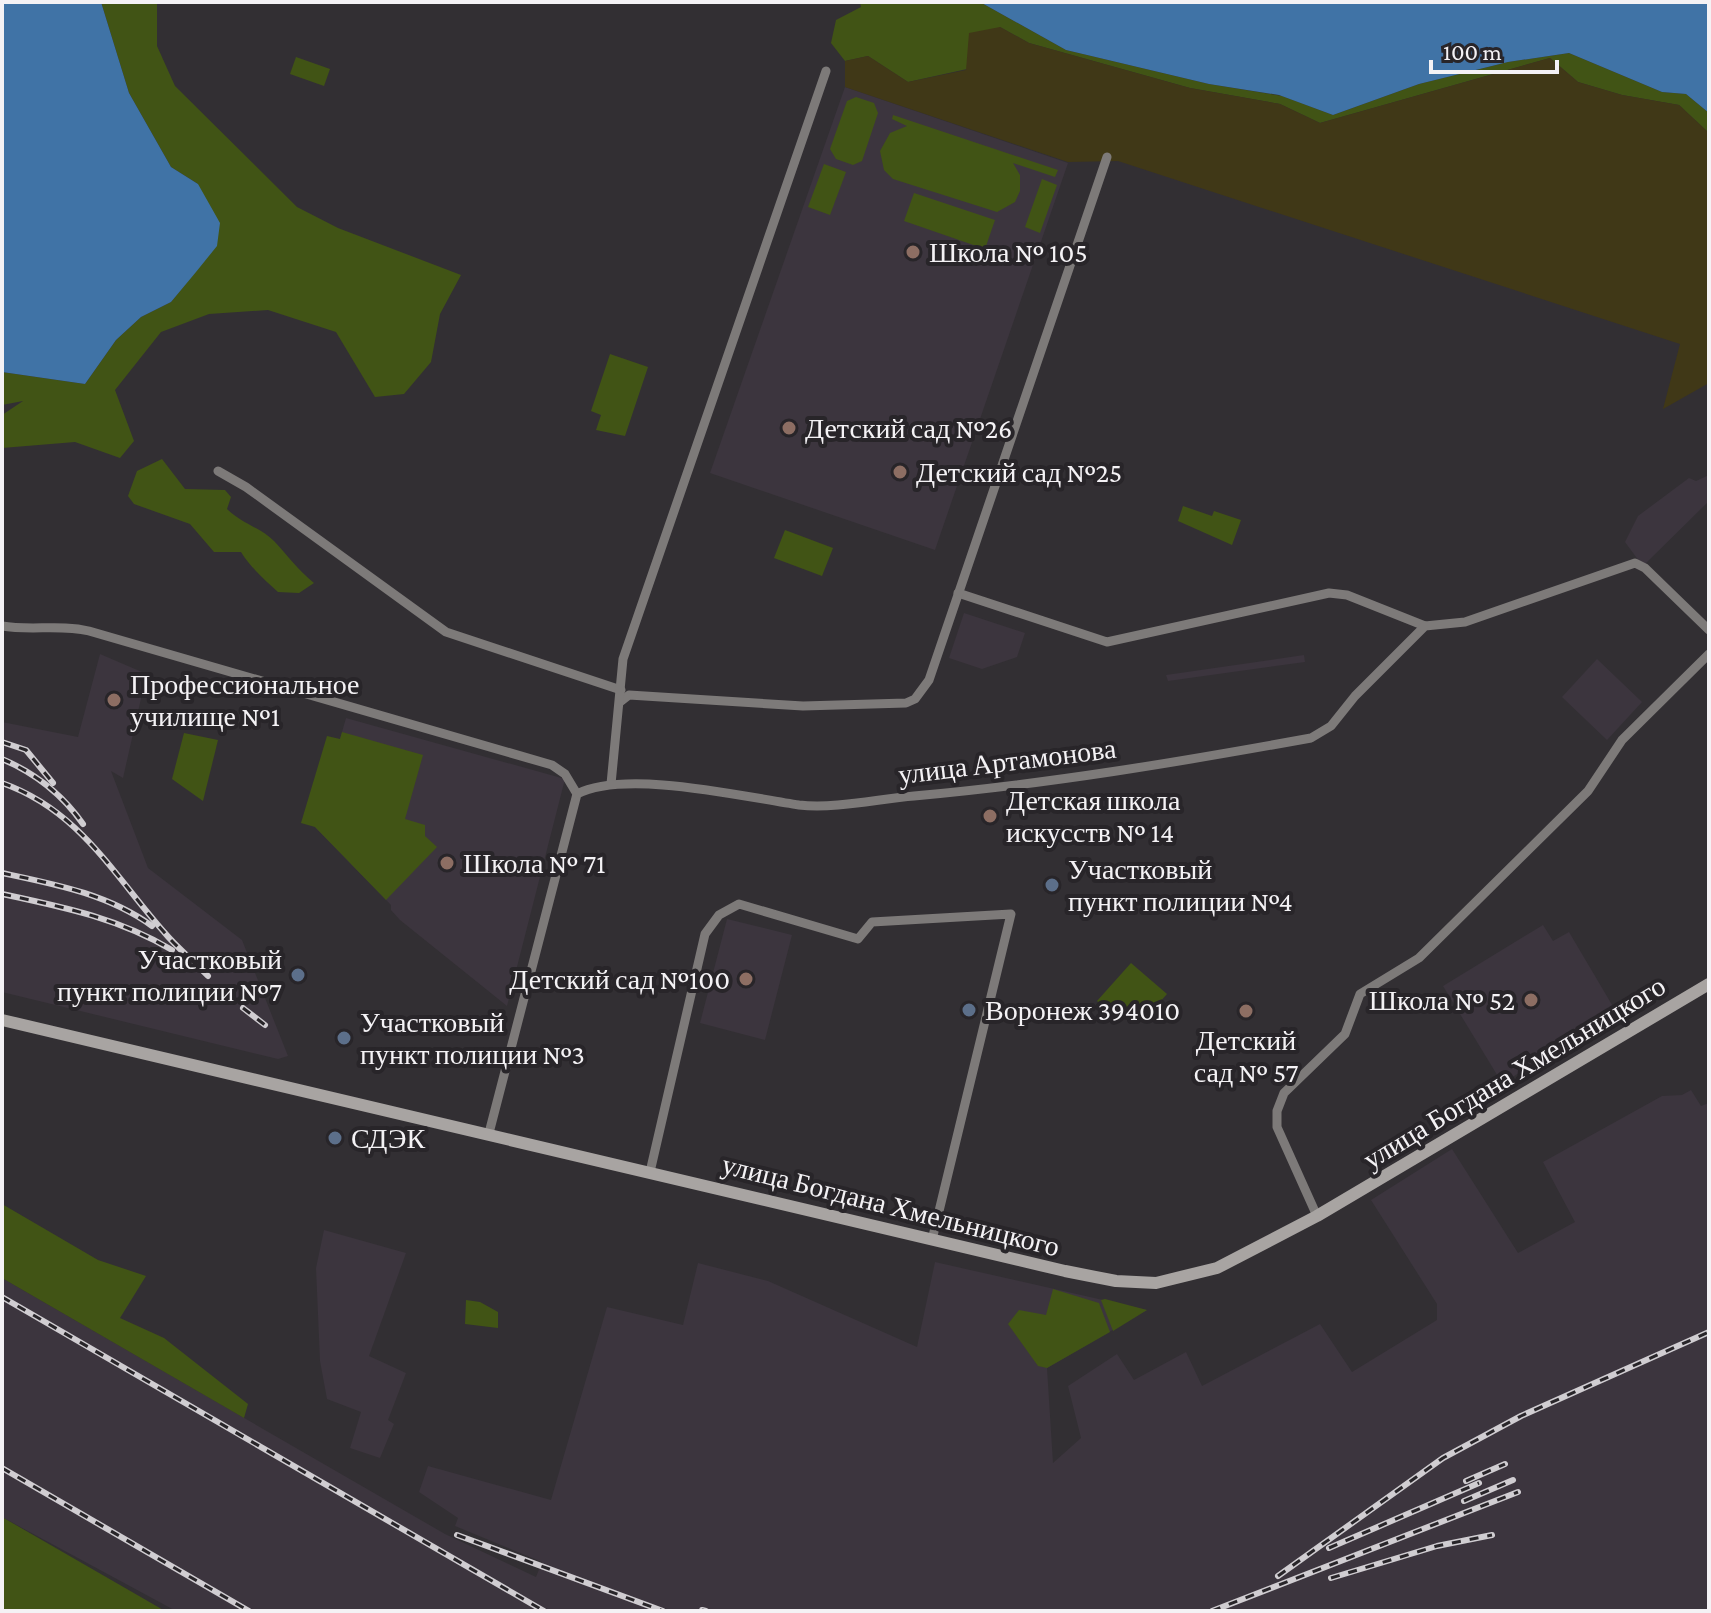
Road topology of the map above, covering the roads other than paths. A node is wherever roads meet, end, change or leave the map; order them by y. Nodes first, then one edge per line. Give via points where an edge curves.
1 (826, 71) dead end
2 (1107, 157) dead end
3 (218, 471) dead end
4 (958, 593) junction
5 (2, 626) edge
6 (1425, 626) junction
7 (1709, 630) edge
8 (1709, 654) edge
9 (621, 690) junction
10 (620, 702) junction
11 (611, 784) junction
12 (577, 794) junction
13 (1709, 984) edge
14 (2, 1020) edge
15 (489, 1133) junction
16 (650, 1172) junction
17 (1317, 1216) junction
18 (932, 1240) junction

1 - 9 street via 623,659
2 - 4 street
3 - 9 street via 446,632
4 - 6 street via 1107,642 1329,593
4 - 10 street via 929,680 906,703 803,706 629,695
5 - 12 street via 89,631 552,765
6 - 7 street via 1465,622 1635,563
6 - 11 street, улица Артамонова via 1331,726 1311,738 1030,786 805,805
8 - 17 street via 1622,740 1588,791 1419,958 1360,994 1345,1034 1287,1088 1277,1127
9 - 10 street
10 - 11 street
11 - 12 street, улица Артамонова
12 - 15 street
13 - 17 main road, улица Богдана Хмельницкого
14 - 15 main road, улица Богдана Хмельницкого
15 - 16 main road, улица Богдана Хмельницкого
16 - 18 main road, улица Богдана Хмельницкого
16 - 18 street via 705,934 719,915 739,904 858,939 872,922 1011,914
17 - 18 main road, улица Богдана Хмельницкого via 1217,1268 1156,1283 1087,1276

